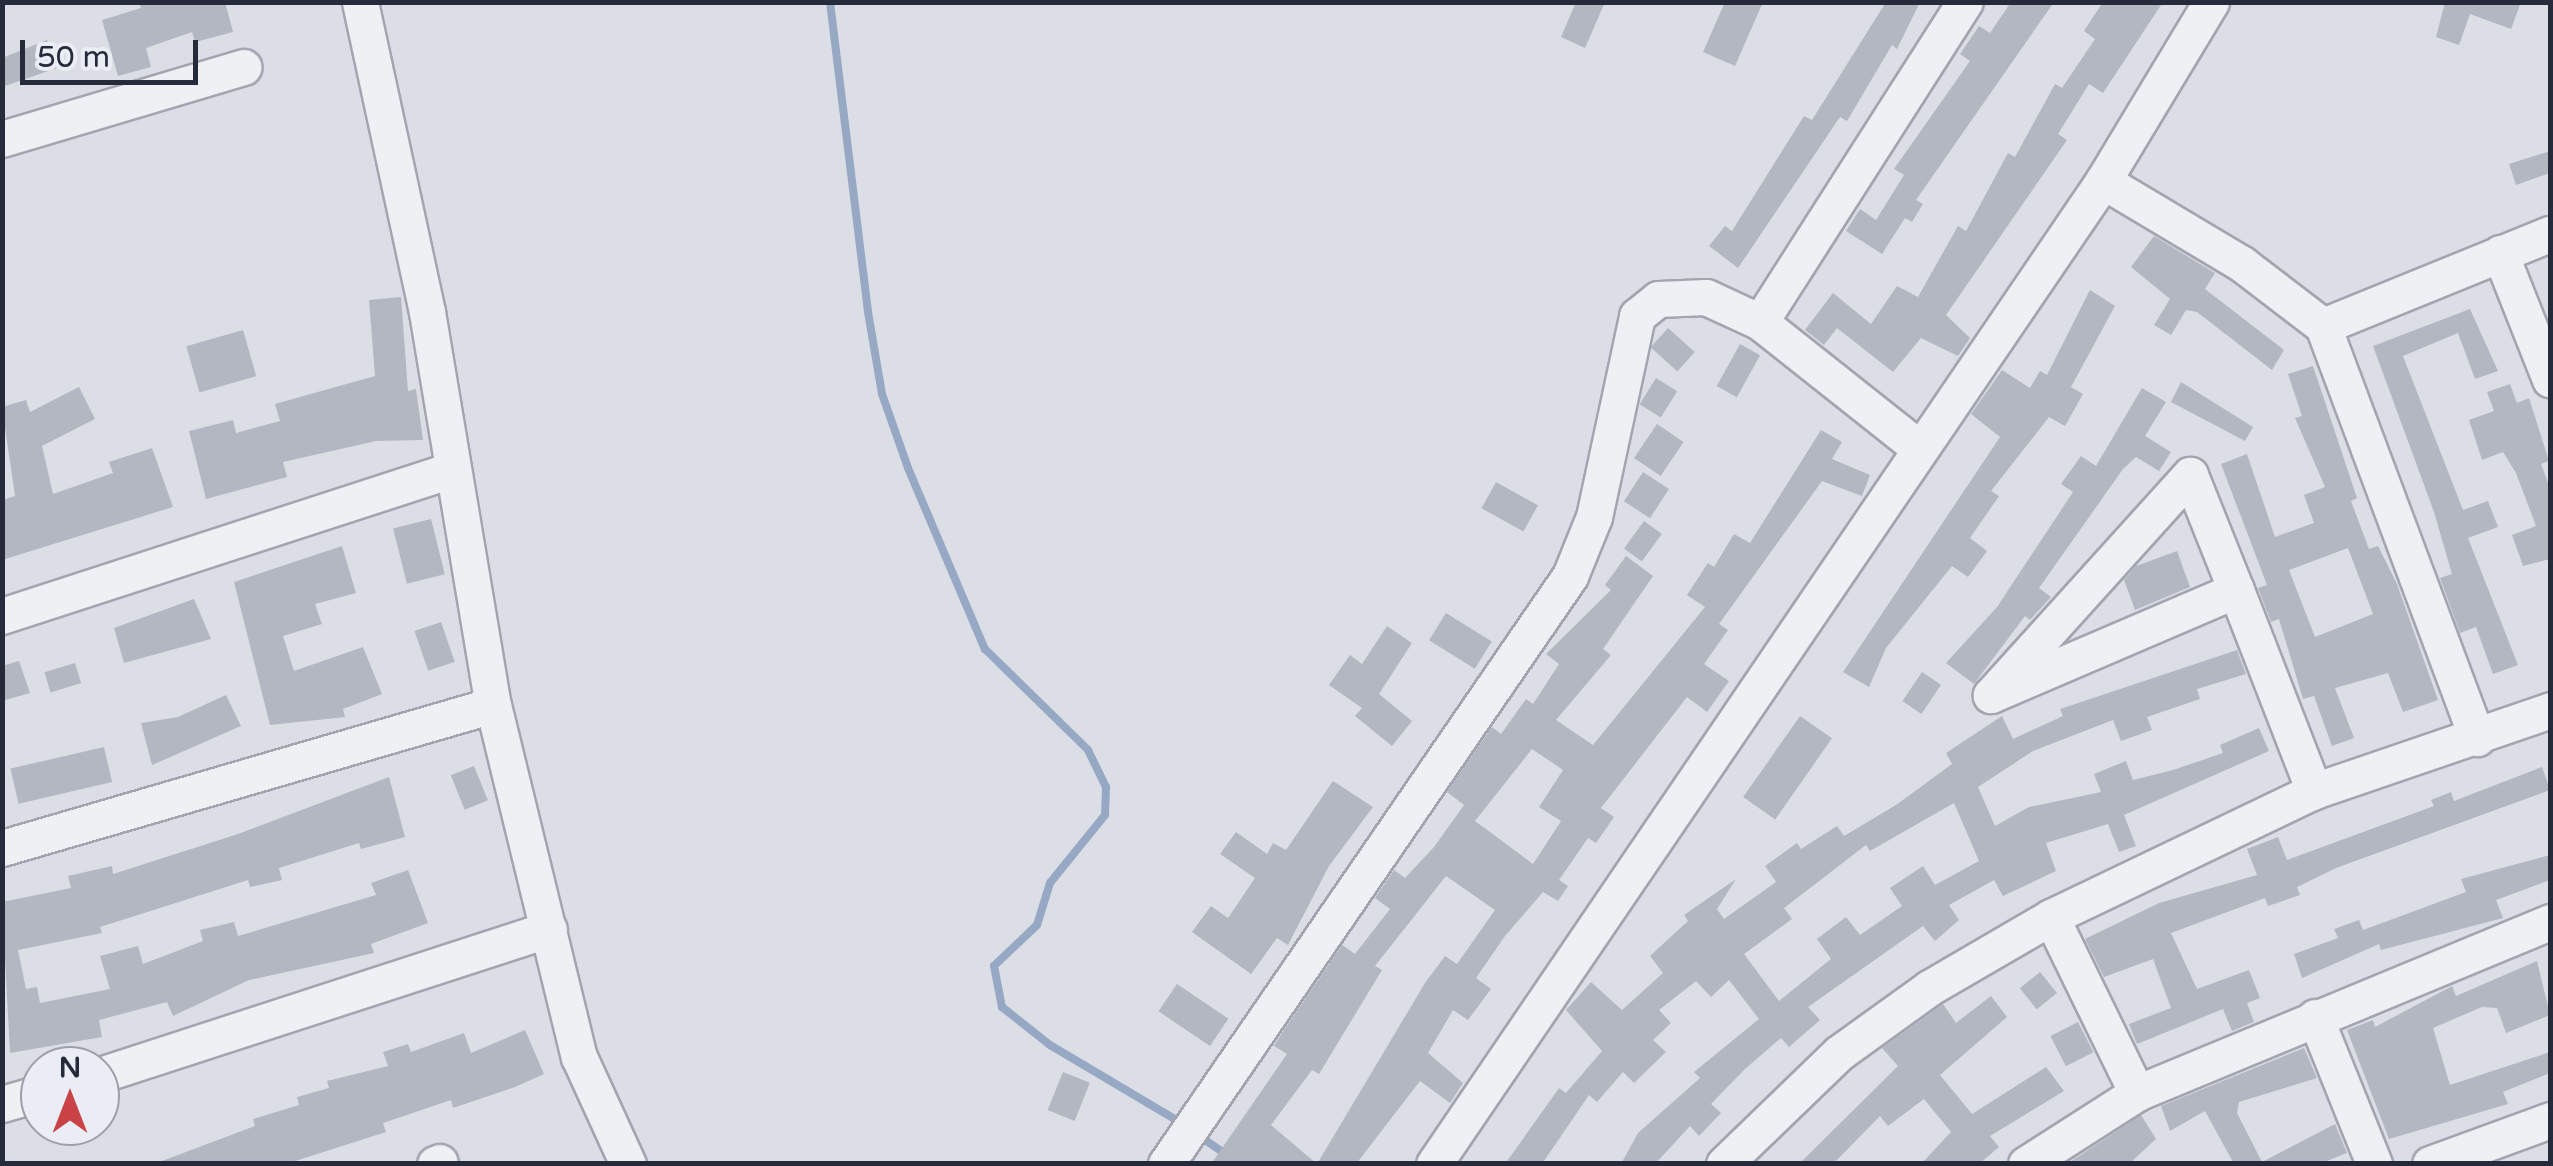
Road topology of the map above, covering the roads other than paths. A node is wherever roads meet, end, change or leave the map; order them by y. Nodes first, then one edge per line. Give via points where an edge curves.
1 (360, 2) edge
2 (1965, 2) edge
3 (2211, 2) edge
4 (243, 67) dead end
5 (2, 138) edge
6 (2103, 181) junction
7 (2550, 234) edge
8 (2500, 253) junction
9 (1760, 322) junction
10 (2323, 326) junction
11 (2550, 379) edge
12 (1920, 449) junction
13 (452, 470) junction
14 (2236, 590) junction
15 (2, 616) edge
16 (493, 705) junction
17 (2550, 710) edge
18 (2476, 738) junction
19 (2314, 791) junction
20 (2, 848) edge
21 (2051, 918) junction
22 (2550, 922) edge
23 (549, 929) junction
24 (2315, 1017) junction
25 (120, 1068) edge
26 (2137, 1093) junction
27 (2550, 1120) edge
28 (2510, 1150) edge
29 (628, 1164) edge
30 (1166, 1164) edge
31 (1434, 1164) edge
32 (1724, 1164) edge
33 (2026, 1164) edge
34 (2374, 1164) edge
35 (2430, 1164) edge

1 - 13 street via 401,178
2 - 9 street
3 - 6 street
4 - 5 street
6 - 10 street via 2242,264
6 - 12 street
7 - 8 street
8 - 10 street
8 - 11 street
9 - 12 street
9 - 30 street via 1706,297 1658,299 1636,316 1594,518 1570,576
10 - 18 street
12 - 31 street
13 - 15 street
13 - 16 street
14 - 14 street via 2201,605 1992,695 2190,475
14 - 19 street
16 - 20 street
16 - 23 street
17 - 18 street
18 - 19 street
19 - 21 street
21 - 26 street
21 - 32 street via 1929,988 1839,1053
22 - 24 street
23 - 25 street
23 - 29 street via 578,1056
24 - 26 street
24 - 34 street
26 - 33 street
27 - 28 street
28 - 35 street

